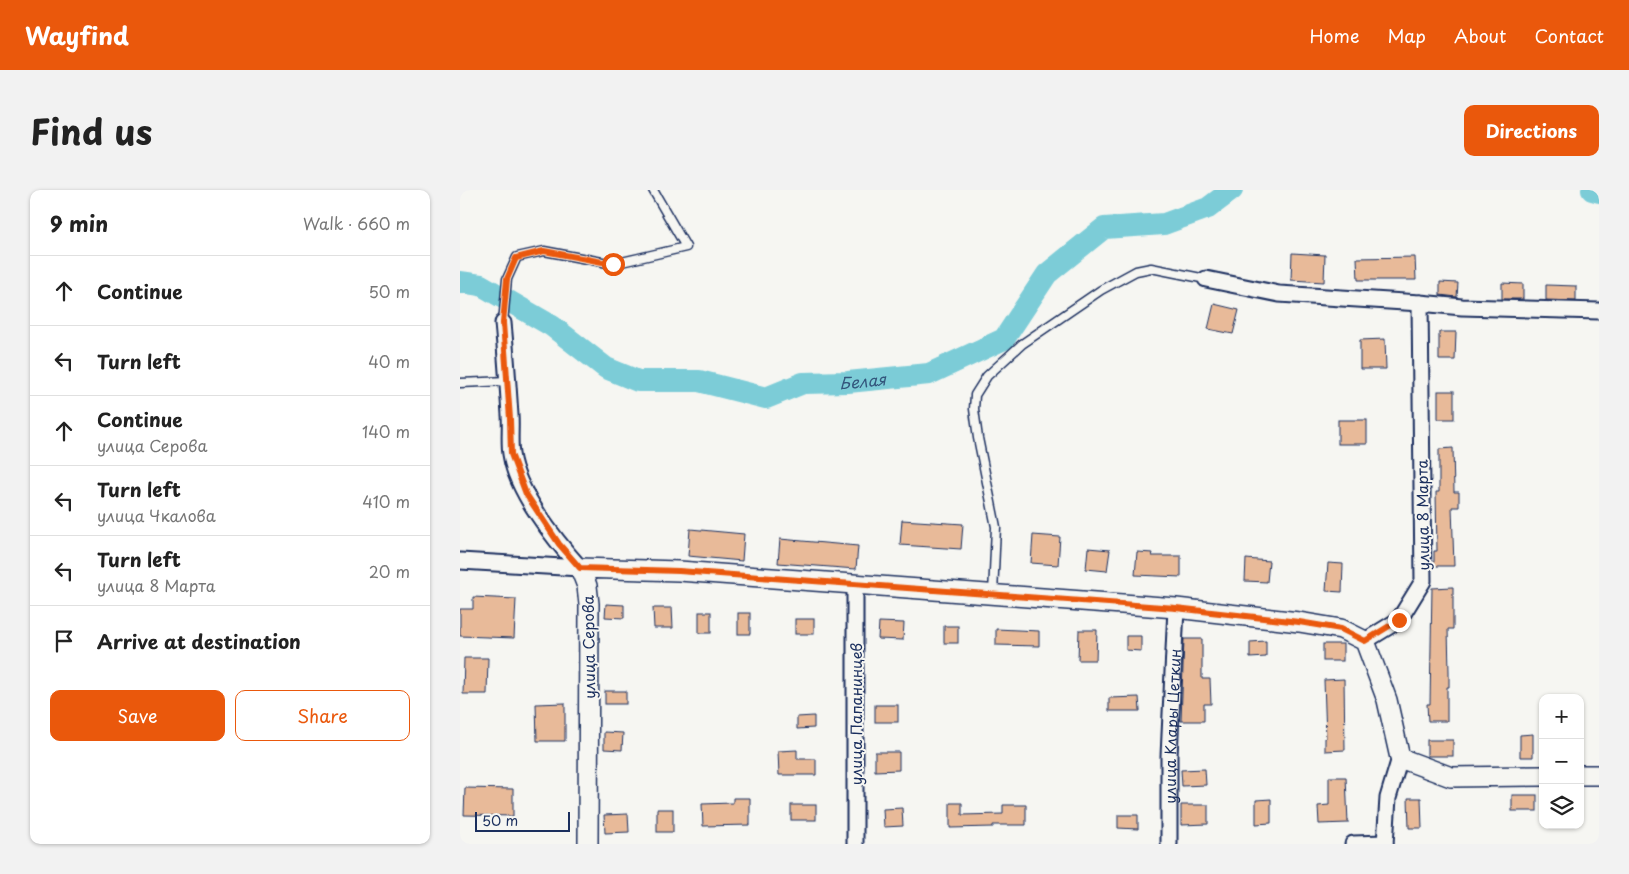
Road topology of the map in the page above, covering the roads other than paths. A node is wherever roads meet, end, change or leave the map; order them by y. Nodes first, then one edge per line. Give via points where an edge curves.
1 (653, 190) edge
2 (1206, 279) joint
3 (1420, 303) junction
4 (1599, 311) edge
5 (503, 323) joint
6 (508, 381) junction
7 (460, 383) edge
8 (460, 561) edge
9 (580, 568) junction
10 (855, 584) junction
11 (993, 594) junction
12 (1176, 608) junction
13 (1365, 641) junction
14 (1400, 758) junction
15 (1584, 775) edge
16 (1599, 775) edge
17 (1539, 776) edge
18 (588, 844) edge
19 (855, 844) edge
20 (1169, 844) edge
21 (1354, 844) edge
22 (1385, 844) edge

1 - 5 lane via 686,247 613,264 544,251 516,258 507,279
2 - 3 street via 1278,294
2 - 11 lane via 1150,268 1136,271 1101,290 1022,344 987,376 975,395 974,409 996,527
3 - 4 street
3 - 13 street, улица 8 Марта via 1423,581 1399,620
5 - 6 street, улица Серова
6 - 7 lane
6 - 9 street, улица Серова via 511,454 517,474 559,544
8 - 9 street
9 - 10 street via 679,571
9 - 18 street, улица Серова via 589,604
10 - 11 street
10 - 19 street, улица Папанинцев
11 - 12 street
12 - 13 street via 1341,629
12 - 20 street, улица Клары Цеткин via 1169,756
13 - 14 street via 1387,700
14 - 17 street via 1451,777
14 - 22 street via 1388,798
15 - 16 street
21 - 22 street

